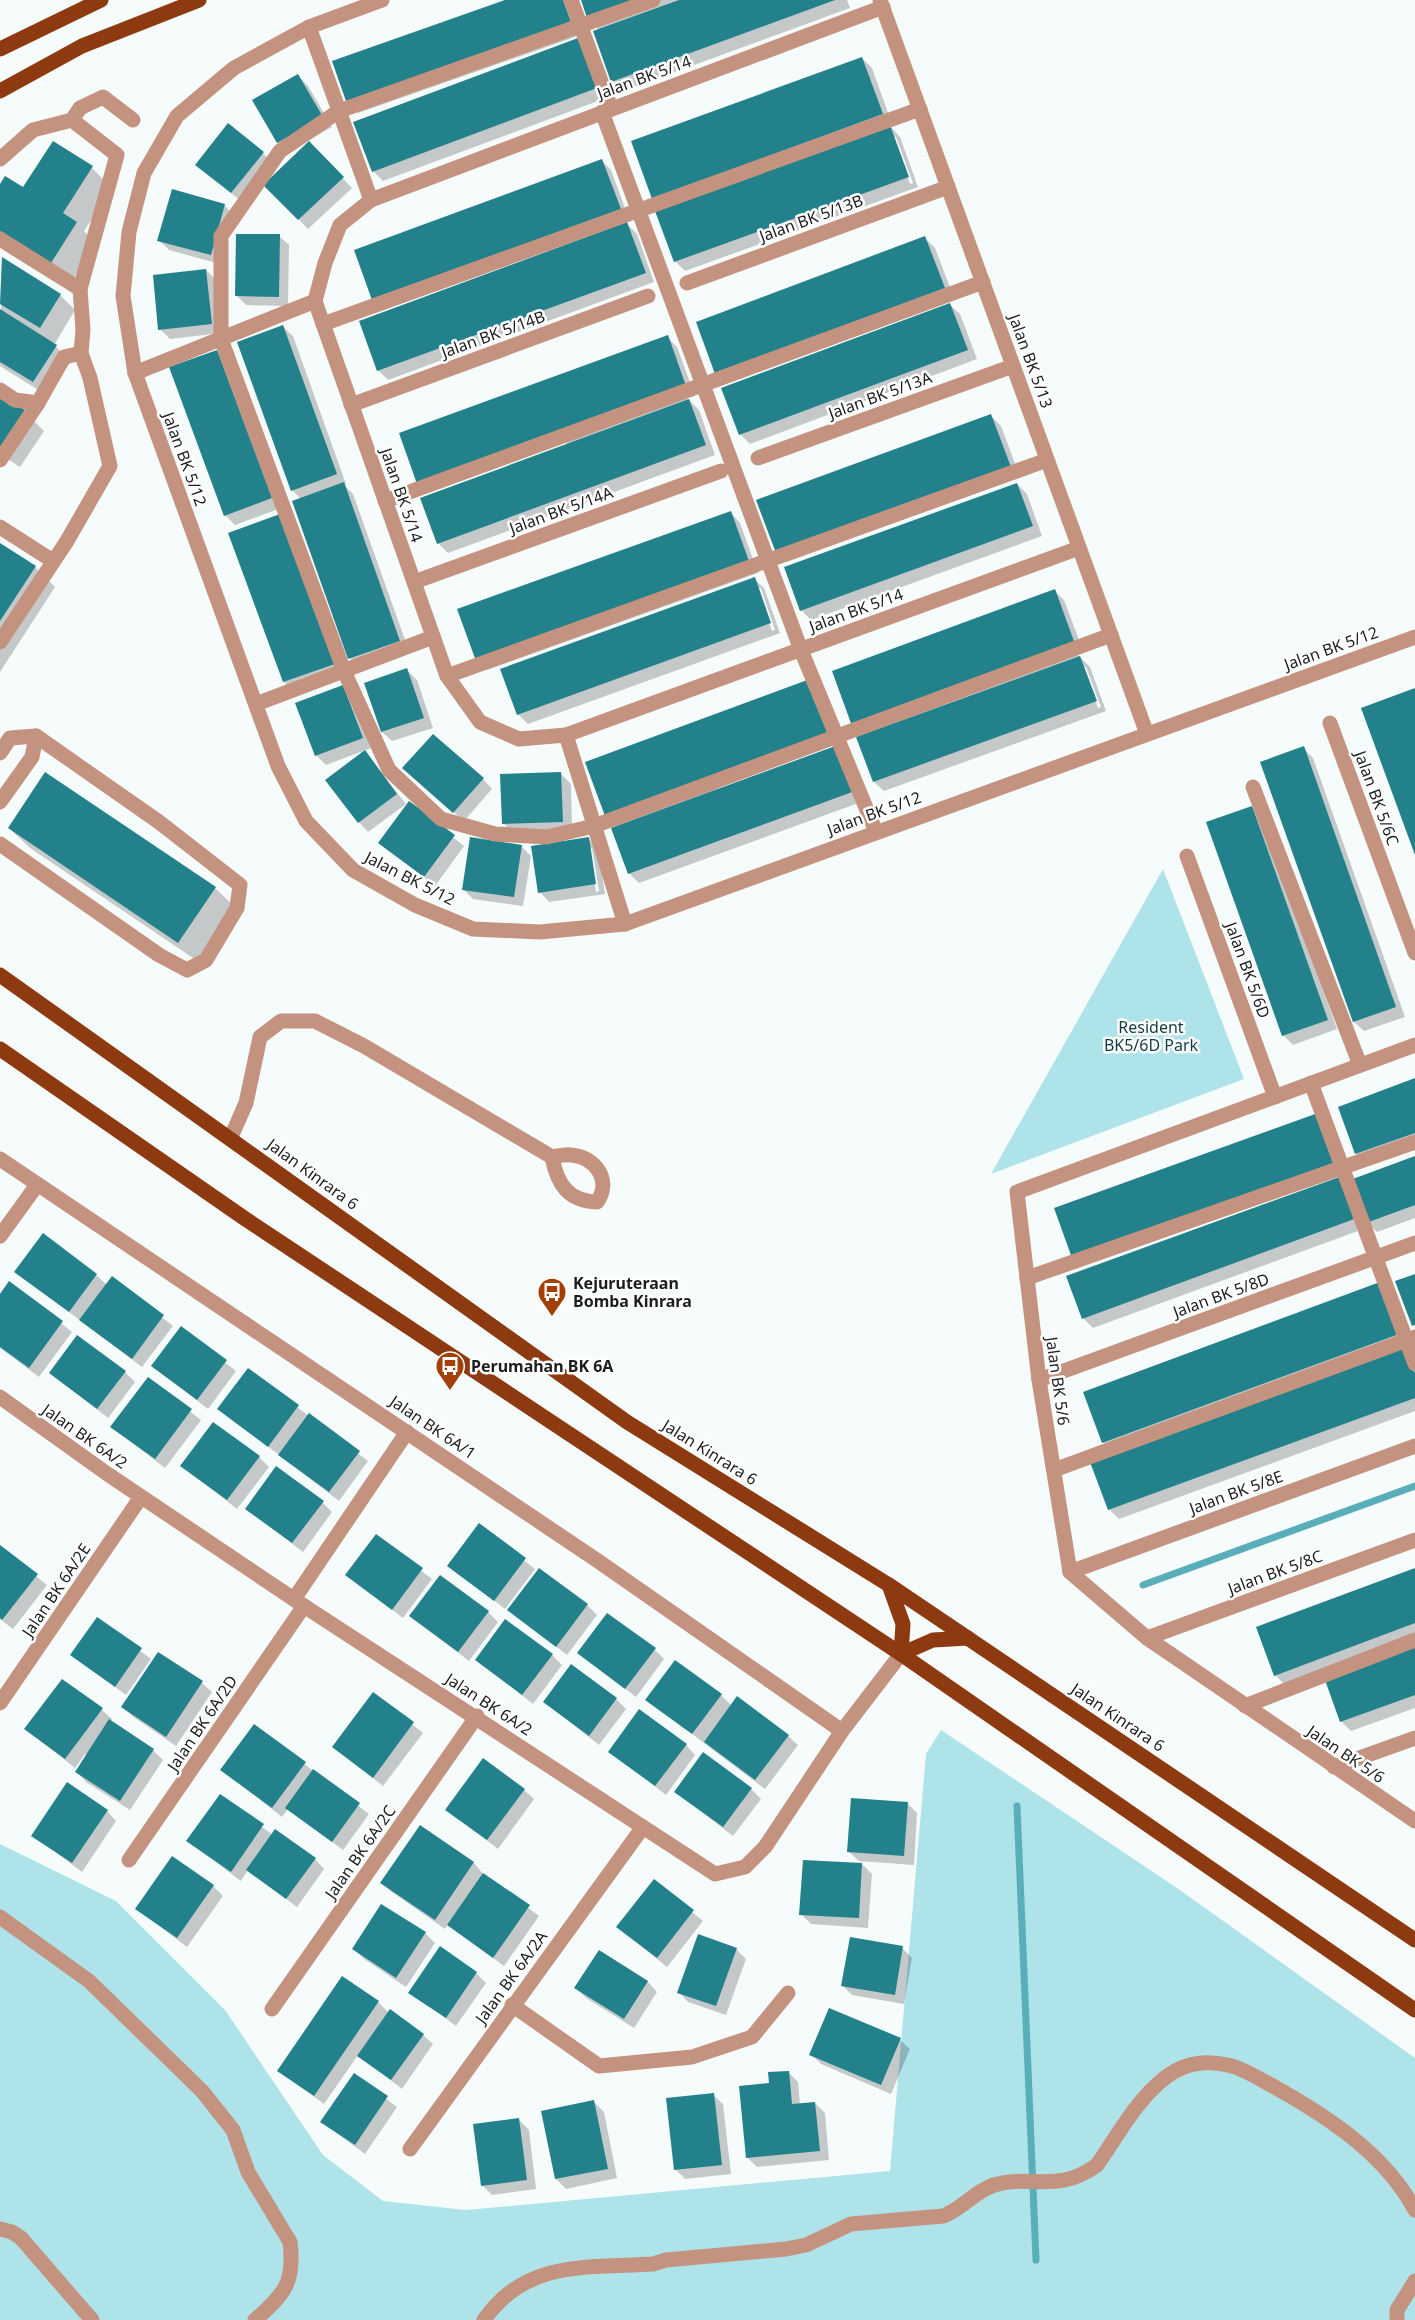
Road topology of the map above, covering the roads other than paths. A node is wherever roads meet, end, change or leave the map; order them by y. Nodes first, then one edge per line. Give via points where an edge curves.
1 (100, 0) edge
2 (199, 0) edge
3 (382, 0) edge
4 (571, 0) edge
5 (653, 0) edge
6 (882, 3) edge
7 (581, 26) junction
8 (309, 27) junction
9 (0, 49) edge
10 (0, 91) edge
11 (607, 110) junction
12 (920, 110) junction
13 (339, 111) junction
14 (72, 120) junction
15 (133, 120) dead end
16 (0, 159) edge
17 (948, 187) junction
18 (371, 200) junction
19 (638, 211) junction
20 (0, 239) edge
21 (983, 282) junction
22 (687, 283) dead end
23 (80, 289) junction
24 (648, 296) dead end
25 (315, 301) junction
26 (323, 324) junction
27 (221, 339) junction
28 (81, 353) junction
29 (1013, 366) junction
30 (135, 373) junction
31 (702, 385) junction
32 (0, 390) edge
33 (38, 403) junction
34 (351, 405) junction
35 (1, 457) edge
36 (758, 458) dead end
37 (1047, 460) junction
38 (721, 471) dead end
39 (385, 501) junction
40 (0, 526) edge
41 (1079, 549) junction
42 (53, 561) junction
43 (768, 562) junction
44 (414, 582) junction
45 (1111, 635) junction
46 (433, 637) junction
47 (1415, 637) edge
48 (0, 642) edge
49 (801, 650) junction
50 (344, 671) junction
51 (447, 676) junction
52 (256, 705) junction
53 (1330, 723) dead end
54 (1147, 734) junction
55 (566, 735) junction
56 (36, 736) junction
57 (837, 738) junction
58 (0, 753) edge
59 (1253, 787) dead end
60 (0, 802) edge
61 (594, 826) junction
62 (876, 832) junction
63 (0, 843) edge
64 (1187, 856) dead end
65 (625, 924) junction
66 (1415, 953) edge
67 (0, 975) edge
68 (1415, 1045) edge
69 (0, 1050) edge
70 (1360, 1065) junction
71 (1311, 1083) junction
72 (1275, 1097) junction
73 (231, 1137) junction
74 (1415, 1142) edge
75 (552, 1157) dead end
76 (0, 1159) edge
77 (1342, 1168) junction
78 (37, 1185) junction
79 (0, 1236) edge
80 (1415, 1243) edge
81 (1376, 1258) junction
82 (1027, 1278) junction
83 (1411, 1338) edge
84 (1415, 1364) edge
85 (1038, 1380) junction
86 (0, 1397) edge
87 (407, 1432) junction
88 (1415, 1446) edge
89 (1054, 1470) junction
90 (141, 1497) junction
91 (1415, 1540) edge
92 (1070, 1572) junction
93 (889, 1585) junction
94 (299, 1602) junction
95 (968, 1638) junction
96 (1147, 1638) junction
97 (1415, 1640) edge
98 (901, 1654) junction
99 (0, 1703) edge
100 (1245, 1707) junction
101 (477, 1716) junction
102 (842, 1731) junction
103 (1415, 1738) edge
104 (1334, 1767) junction
105 (1415, 1821) edge
106 (643, 1827) junction
107 (129, 1860) dead end
108 (0, 1917) edge
109 (1415, 1940) edge
110 (788, 1993) dead end
111 (512, 2005) junction
112 (272, 2009) dead end
113 (1415, 2010) edge
114 (410, 2149) dead end
115 (1415, 2210) edge
116 (1, 2229) edge
117 (1415, 2281) edge
118 (92, 2320) edge
119 (255, 2320) edge
120 (484, 2320) edge
121 (1397, 2320) edge

1 - 9 main road
2 - 10 main road via 82,46
3 - 8 street, Jalan BK 5/12
4 - 7 street
5 - 7 street
6 - 11 street, Jalan BK 5/14
6 - 12 street, Jalan BK 5/13
7 - 11 street
7 - 13 street
8 - 13 street
8 - 30 street, Jalan BK 5/12 via 234,68 177,117 144,174 129,232 123,296
11 - 18 street, Jalan BK 5/14
11 - 19 street
12 - 17 street, Jalan BK 5/13
12 - 19 street
13 - 18 street
13 - 27 street via 280,151 221,236
14 - 15 street via 80,108 103,97
14 - 16 street via 33,130
14 - 23 street via 117,155
17 - 21 street, Jalan BK 5/13
17 - 22 street, Jalan BK 5/13B
18 - 25 street, Jalan BK 5/14 via 340,225
19 - 26 street
19 - 31 street
20 - 23 street
21 - 29 street, Jalan BK 5/13
21 - 31 street
23 - 28 street
24 - 34 street, Jalan BK 5/14B
25 - 26 street, Jalan BK 5/14
25 - 27 street
26 - 34 street, Jalan BK 5/14
27 - 30 street
27 - 50 street
28 - 33 street via 64,357
28 - 42 street via 110,466
29 - 36 street, Jalan BK 5/13A
29 - 37 street, Jalan BK 5/13
30 - 52 street, Jalan BK 5/12
31 - 39 street
31 - 43 street
32 - 33 street via 15,400
33 - 35 street
34 - 39 street, Jalan BK 5/14
37 - 41 street, Jalan BK 5/13
37 - 43 street
38 - 44 street, Jalan BK 5/14A
39 - 44 street, Jalan BK 5/14
40 - 42 street
41 - 45 street, Jalan BK 5/13
41 - 49 street, Jalan BK 5/14
42 - 48 street
43 - 49 street
43 - 51 street
44 - 46 street, Jalan BK 5/14
45 - 54 street, Jalan BK 5/13
45 - 57 street
46 - 50 street
46 - 51 street, Jalan BK 5/14
47 - 54 street, Jalan BK 5/12
49 - 55 street, Jalan BK 5/14
49 - 57 street
50 - 52 street
50 - 61 street via 389,770 441,819 495,834 547,837
51 - 55 street, Jalan BK 5/14 via 480,722 519,739
52 - 65 street, Jalan BK 5/12 via 278,766 306,821 353,870 415,905 473,929 540,933
53 - 66 street, Jalan BK 5/6C
54 - 62 street, Jalan BK 5/12
55 - 61 street
56 - 58 street via 10,738
56 - 60 street via 32,757
56 - 63 street via 159,822 240,885 237,908 206,960 187,970 159,955
57 - 61 street
57 - 62 street
59 - 70 street
61 - 65 street
62 - 65 street, Jalan BK 5/12
64 - 72 street, Jalan BK 5/6D
67 - 73 main road, Jalan Kinrara 6
68 - 70 street, Jalan BK 5/6
69 - 98 main road via 244,1218
70 - 71 street, Jalan BK 5/6
71 - 72 street, Jalan BK 5/6
71 - 77 street
72 - 82 street, Jalan BK 5/6 via 1017,1192
73 - 75 street via 246,1103 260,1037 282,1021 315,1021
73 - 93 main road, Jalan Kinrara 6 via 627,1422
74 - 77 street
76 - 78 street, Jalan BK 6A/1
77 - 81 street
77 - 82 street
78 - 79 street
78 - 87 street, Jalan BK 6A/1
80 - 81 street, Jalan BK 5/8D
81 - 83 street
81 - 85 street, Jalan BK 5/8D
82 - 85 street, Jalan BK 5/6
83 - 84 street
83 - 89 street
85 - 89 street, Jalan BK 5/6
86 - 90 street, Jalan BK 6A/2
87 - 94 street, Jalan BK 6A/2D
87 - 102 street, Jalan BK 6A/1
88 - 92 street, Jalan BK 5/8E
89 - 92 street, Jalan BK 5/6
90 - 94 street, Jalan BK 6A/2
90 - 99 street, Jalan BK 6A/2E
91 - 96 street, Jalan BK 5/8C
92 - 96 street, Jalan BK 5/6
93 - 95 main road, Jalan Kinrara 6
93 - 98 main road via 903,1624
94 - 101 street, Jalan BK 6A/2
94 - 107 street, Jalan BK 6A/2D
95 - 98 main road via 933,1640
95 - 109 main road, Jalan Kinrara 6
96 - 100 street, Jalan BK 5/6
97 - 100 street
98 - 102 street, Jalan BK 6A/2
98 - 113 main road
100 - 104 street, Jalan BK 5/6
101 - 106 street, Jalan BK 6A/2
101 - 112 street, Jalan BK 6A/2C
102 - 106 street, Jalan BK 6A/2 via 765,1847 745,1867 716,1874
103 - 104 street
104 - 105 street, Jalan BK 5/6
106 - 111 street, Jalan BK 6A/2A
108 - 119 street via 89,1981 202,2091 233,2130 248,2172 290,2242 292,2256 289,2285
110 - 111 street via 752,2037 692,2057 599,2067
111 - 114 street, Jalan BK 6A/2A
115 - 120 street via 1394,2178 1318,2111 1229,2065 1203,2062 1175,2071 1156,2086 1097,2165 1085,2174 1052,2183 996,2184 943,2216 851,2224 806,2246 538,2275 510,2290
116 - 118 street via 21,2238
117 - 121 street via 1397,2310

